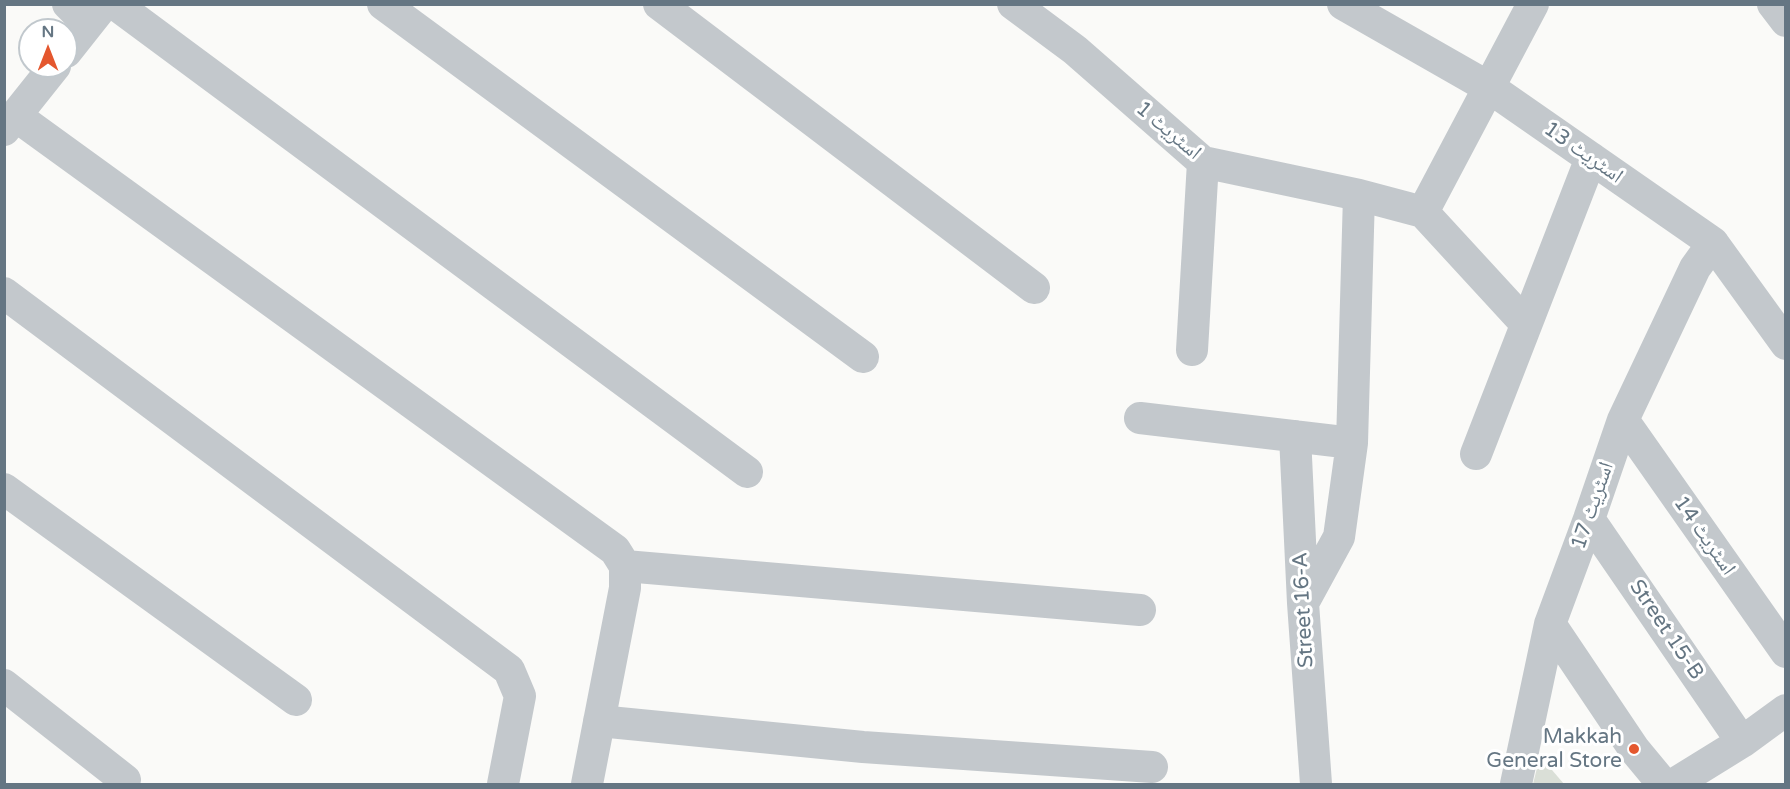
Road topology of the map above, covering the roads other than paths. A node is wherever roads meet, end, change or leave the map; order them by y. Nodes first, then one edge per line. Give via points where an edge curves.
1 (115, 4) edge
2 (383, 4) edge
3 (659, 4) edge
4 (1013, 4) edge
5 (1344, 4) edge
6 (1533, 4) edge
7 (1773, 4) edge
8 (87, 11) edge
9 (1785, 21) edge
10 (78, 29) edge
11 (46, 78) edge
12 (1490, 88) junction
13 (10, 123) edge
14 (1591, 158) junction
15 (1203, 162) junction
16 (1359, 195) junction
17 (1423, 212) junction
18 (1713, 243) junction
19 (1034, 288) dead end
20 (4, 293) edge
21 (1526, 324) junction
22 (1785, 344) edge
23 (1192, 350) dead end
24 (863, 357) dead end
25 (1140, 418) dead end
26 (1623, 420) junction
27 (1295, 436) junction
28 (1352, 443) junction
29 (1476, 454) dead end
30 (747, 472) dead end
31 (4, 489) edge
32 (1589, 519) junction
33 (625, 566) junction
34 (1303, 603) junction
35 (1140, 610) dead end
36 (1550, 624) junction
37 (1785, 652) edge
38 (4, 685) edge
39 (296, 699) dead end
40 (1785, 710) edge
41 (599, 721) junction
42 (1742, 742) junction
43 (1152, 767) dead end
44 (120, 784) edge
45 (503, 784) edge
46 (587, 784) edge
47 (1316, 784) edge
48 (1516, 784) edge
49 (1664, 784) edge
50 (1674, 784) edge

1 - 30 street
2 - 24 street
3 - 19 street
4 - 15 street, اسٹریٹ 1 via 1075,50
5 - 12 street, اسٹریٹ 13
6 - 12 street
7 - 9 street
8 - 10 street
11 - 13 street
12 - 14 street, اسٹریٹ 13
12 - 17 street
13 - 33 street via 615,550
14 - 18 street, اسٹریٹ 13
14 - 21 street
15 - 16 street, اسٹریٹ 1
15 - 23 street
16 - 17 street, اسٹریٹ 1
16 - 28 street
17 - 21 street
18 - 22 street, اسٹریٹ 13
18 - 26 street, اسٹریٹ 17 via 1695,268
20 - 45 street via 509,670 520,696
21 - 29 street
25 - 27 street
26 - 32 street, اسٹریٹ 17
26 - 37 street, اسٹریٹ 14
27 - 28 street
27 - 34 street, Street 16-A
28 - 34 street via 1340,537
31 - 39 street
32 - 36 street, اسٹریٹ 17
32 - 42 street, Street 15-B
33 - 35 street
33 - 41 street via 625,588
34 - 47 street, Street 16-A
36 - 48 street, اسٹریٹ 17
36 - 49 street via 1634,749
38 - 44 street via 124,780
40 - 42 street
41 - 43 street via 864,747
41 - 46 street
42 - 50 street

